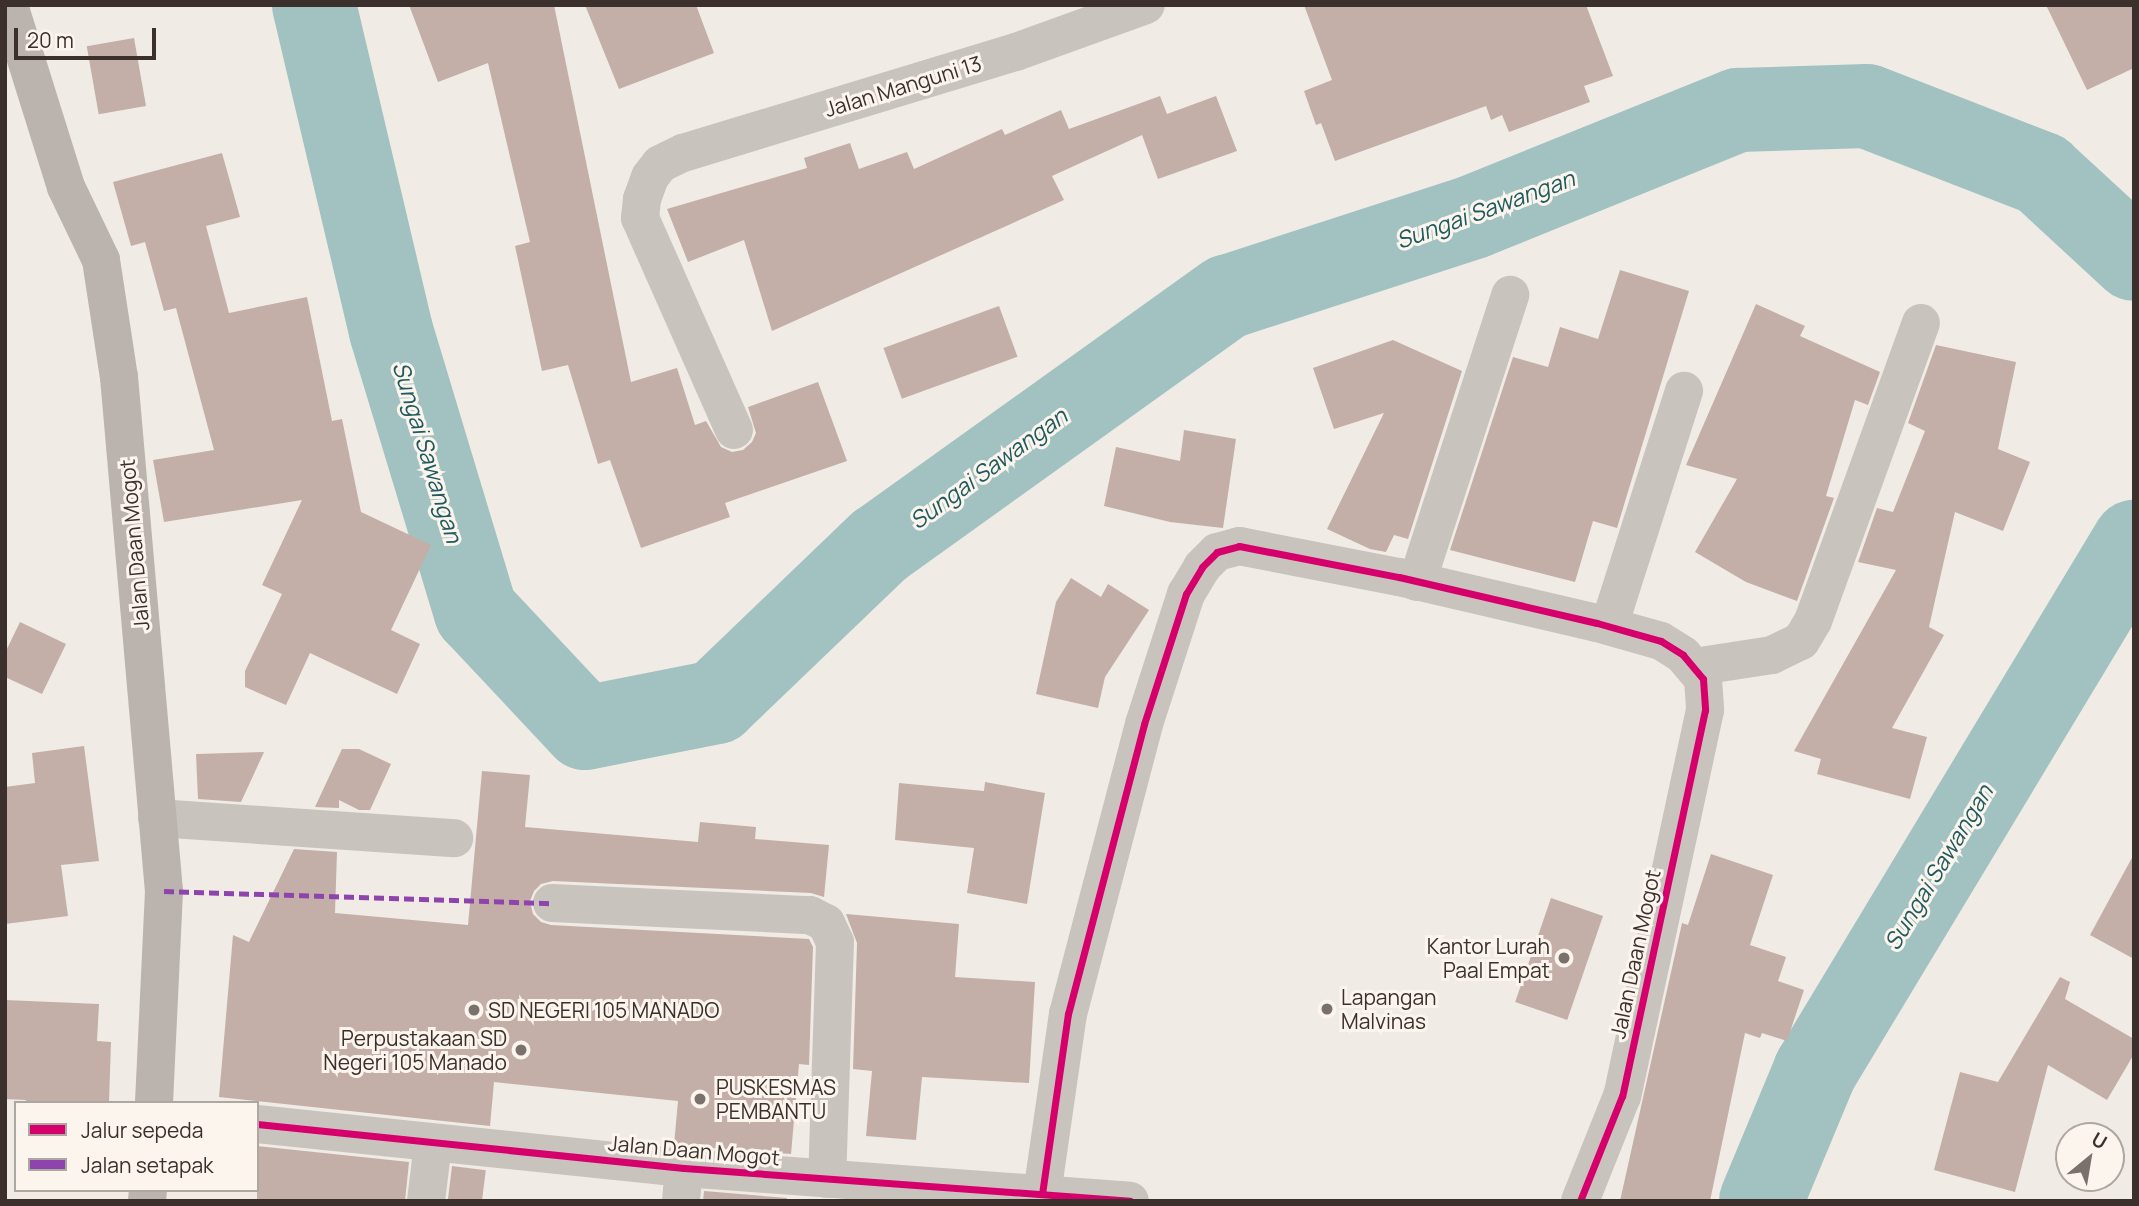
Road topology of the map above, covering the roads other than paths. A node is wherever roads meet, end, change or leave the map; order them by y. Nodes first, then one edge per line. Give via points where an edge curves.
1 (9, 5) edge
2 (1146, 5) edge
3 (1510, 295) dead end
4 (1921, 323) dead end
5 (1684, 391) dead end
6 (734, 430) dead end
7 (1417, 582) junction
8 (1609, 626) junction
9 (1694, 667) junction
10 (157, 818) junction
11 (454, 838) dead end
12 (552, 902) dead end
13 (154, 1101) edge
14 (259, 1124) edge
15 (433, 1144) junction
16 (827, 1179) junction
17 (683, 1185) edge
18 (946, 1194) edge
19 (1042, 1194) junction
20 (426, 1201) edge
21 (1129, 1201) edge
22 (1580, 1201) edge

1 - 10 main road, Jalan Daan Mogot via 66,187 101,260 120,390
2 - 6 street, Jalan Manguni 13 via 1016,52 683,153 660,164 650,177 640,218
3 - 7 street
4 - 9 street via 1813,621 1801,641 1772,655
5 - 8 street
7 - 8 street
7 - 19 street via 1239,546 1217,552 1202,566 1175,622 1099,890 1068,1014
8 - 9 street via 1661,641
9 - 22 street, Jalan Daan Mogot via 1703,679 1705,710 1622,1096
10 - 11 street
10 - 13 main road, Jalan Daan Mogot via 164,891
12 - 16 street via 810,915 826,923 835,942
14 - 15 street, Jalan Daan Mogot
15 - 17 street, Jalan Daan Mogot
15 - 20 street
16 - 17 street, Jalan Daan Mogot
16 - 18 street, Jalan Daan Mogot
18 - 19 street, Jalan Daan Mogot
19 - 21 street, Jalan Daan Mogot

